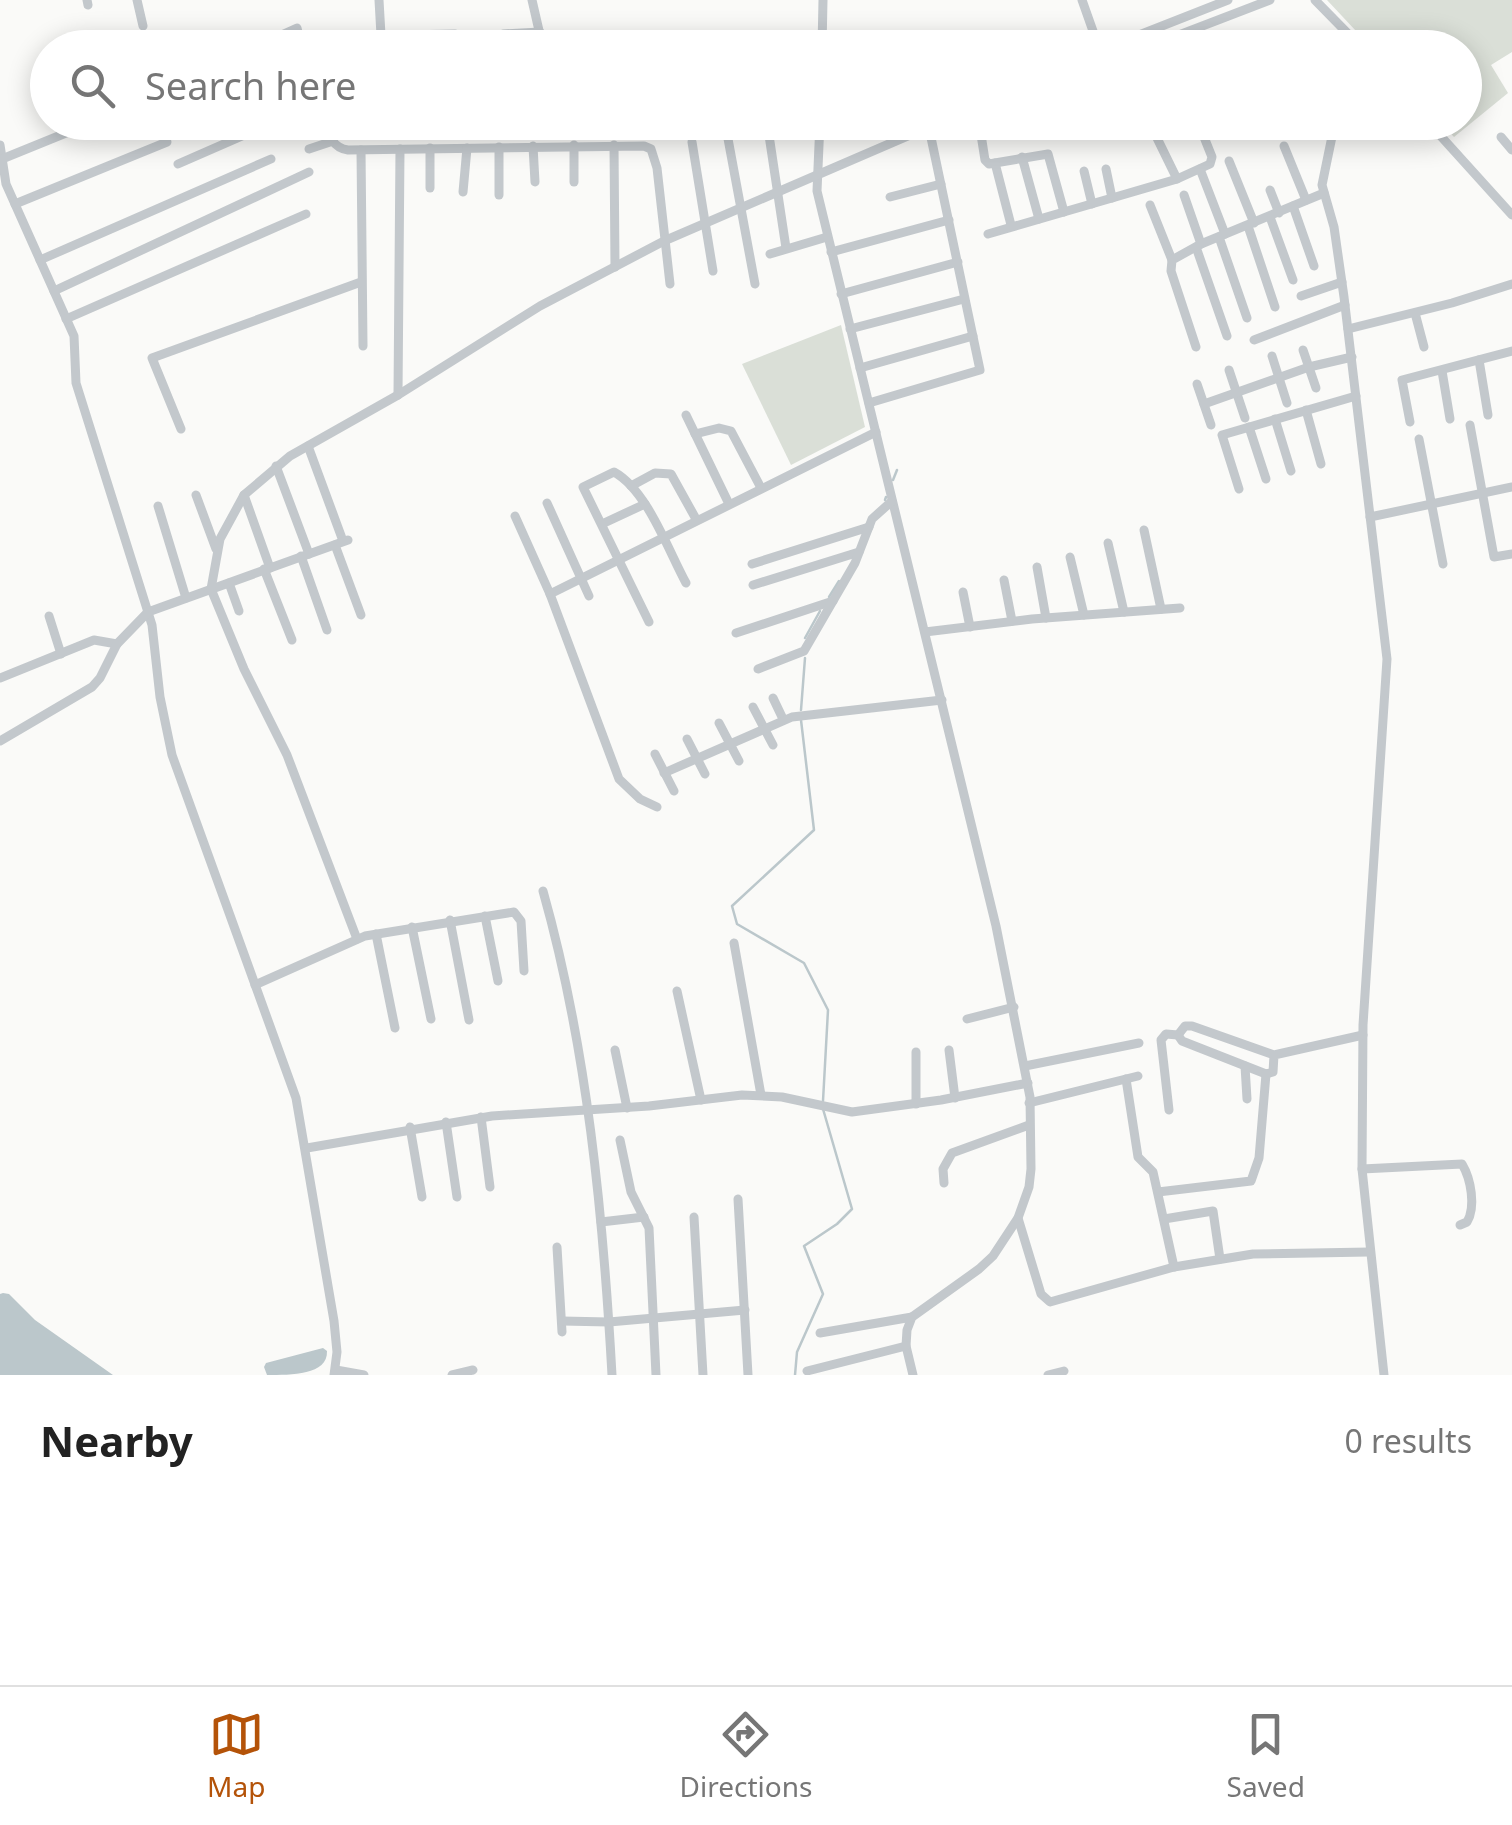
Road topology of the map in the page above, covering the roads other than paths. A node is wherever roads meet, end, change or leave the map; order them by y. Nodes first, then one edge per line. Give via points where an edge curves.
1 (136, 0) edge
2 (379, 0) edge
3 (532, 0) edge
4 (822, 0) edge
5 (1082, 0) edge
6 (1228, 0) edge
7 (1270, 0) edge
8 (1315, 0) edge
9 (144, 26) dead end
10 (381, 30) edge
11 (540, 30) edge
12 (822, 30) edge
13 (1094, 30) edge
14 (1149, 30) edge
15 (1192, 30) edge
16 (1344, 30) edge
17 (1501, 137) dead end
18 (48, 140) edge
19 (233, 140) edge
20 (728, 140) edge
21 (769, 140) edge
22 (819, 140) edge
23 (902, 140) edge
24 (932, 140) edge
25 (982, 140) edge
26 (1158, 140) edge
27 (1205, 140) edge
28 (1331, 140) edge
29 (1444, 140) edge
30 (167, 142) dead end
31 (332, 142) joint
32 (692, 142) dead end
33 (574, 144) junction
34 (614, 145) junction
35 (0, 146) edge
36 (499, 146) junction
37 (533, 146) junction
38 (1284, 146) dead end
39 (309, 148) dead end
40 (430, 148) junction
41 (467, 148) junction
42 (400, 149) junction
43 (361, 150) junction
44 (1512, 150) edge
45 (1022, 157) junction
46 (2, 159) edge
47 (270, 160) dead end
48 (1229, 162) dead end
49 (995, 163) junction
50 (178, 164) dead end
51 (1106, 169) dead end
52 (1200, 169) junction
53 (1084, 171) dead end
54 (310, 172) dead end
55 (818, 177) junction
56 (1177, 179) junction
57 (535, 182) dead end
58 (574, 182) dead end
59 (941, 184) junction
60 (430, 188) dead end
61 (1270, 190) dead end
62 (463, 192) dead end
63 (1324, 192) junction
64 (777, 194) junction
65 (1184, 194) dead end
66 (499, 195) dead end
67 (890, 197) dead end
68 (1112, 198) junction
69 (1306, 200) junction
70 (15, 204) junction
71 (1092, 204) junction
72 (1150, 205) dead end
73 (1294, 206) junction
74 (740, 210) junction
75 (1064, 212) junction
76 (306, 214) dead end
77 (1274, 215) junction
78 (1512, 215) edge
79 (1039, 218) junction
80 (949, 220) junction
81 (706, 224) junction
82 (1251, 224) junction
83 (1011, 226) junction
84 (988, 234) dead end
85 (1222, 236) junction
86 (827, 237) junction
87 (664, 242) junction
88 (1198, 245) junction
89 (786, 248) junction
90 (831, 252) junction
91 (770, 254) dead end
92 (40, 260) junction
93 (1172, 260) junction
94 (958, 262) junction
95 (1314, 266) dead end
96 (615, 267) junction
97 (713, 270) dead end
98 (1293, 280) dead end
99 (361, 282) junction
100 (1342, 282) junction
101 (670, 284) dead end
102 (755, 284) dead end
103 (1512, 284) edge
104 (54, 292) junction
105 (842, 294) junction
106 (1301, 296) dead end
107 (964, 299) junction
108 (1346, 305) junction
109 (1276, 307) dead end
110 (1415, 313) junction
111 (1248, 318) dead end
112 (66, 319) junction
113 (850, 329) junction
114 (1348, 329) junction
115 (972, 336) junction
116 (1227, 336) dead end
117 (1254, 340) dead end
118 (363, 346) dead end
119 (1196, 347) dead end
120 (1424, 347) dead end
121 (1303, 350) dead end
122 (1512, 352) edge
123 (1272, 356) dead end
124 (1352, 357) junction
125 (1479, 360) junction
126 (1308, 367) junction
127 (860, 368) junction
128 (1229, 370) dead end
129 (1442, 372) junction
130 (1279, 377) junction
131 (1197, 384) dead end
132 (1316, 388) dead end
133 (1237, 392) junction
134 (398, 395) junction
135 (1356, 396) junction
136 (870, 403) junction
137 (1287, 403) dead end
138 (1204, 404) junction
139 (1306, 410) junction
140 (1488, 415) dead end
141 (686, 416) dead end
142 (1450, 418) dead end
143 (1275, 419) junction
144 (1247, 422) junction
145 (1410, 422) dead end
146 (1211, 425) dead end
147 (1470, 426) dead end
148 (181, 430) dead end
149 (876, 432) junction
150 (695, 434) junction
151 (1419, 439) dead end
152 (308, 446) junction
153 (1320, 464) dead end
154 (276, 466) junction
155 (1290, 471) dead end
156 (1266, 480) dead end
157 (631, 486) junction
158 (1512, 487) edge
159 (760, 488) junction
160 (1239, 489) dead end
161 (1484, 493) junction
162 (196, 495) dead end
163 (244, 495) junction
164 (892, 501) junction
165 (547, 502) dead end
166 (645, 504) junction
167 (729, 504) junction
168 (1431, 504) junction
169 (158, 506) dead end
170 (515, 516) dead end
171 (1370, 517) junction
172 (696, 520) junction
173 (602, 524) junction
174 (869, 529) junction
175 (1144, 530) dead end
176 (660, 536) junction
177 (342, 542) junction
178 (1108, 543) dead end
179 (217, 550) junction
180 (857, 553) junction
181 (1512, 554) edge
182 (305, 555) junction
183 (1070, 557) dead end
184 (619, 560) junction
185 (752, 564) dead end
186 (1443, 564) dead end
187 (1036, 567) dead end
188 (267, 568) junction
189 (581, 579) junction
190 (1004, 580) dead end
191 (229, 583) junction
192 (686, 583) dead end
193 (753, 585) dead end
194 (211, 590) junction
195 (963, 592) dead end
196 (550, 594) junction
197 (588, 596) dead end
198 (186, 598) junction
199 (835, 600) junction
200 (1180, 608) dead end
201 (1161, 609) junction
202 (239, 611) dead end
203 (148, 612) junction
204 (1124, 612) junction
205 (361, 615) dead end
206 (1084, 615) junction
207 (49, 616) dead end
208 (1046, 618) junction
209 (649, 622) dead end
210 (1012, 622) junction
211 (970, 627) junction
212 (327, 630) dead end
213 (925, 632) junction
214 (736, 634) dead end
215 (292, 640) dead end
216 (117, 644) junction
217 (61, 654) junction
218 (758, 669) dead end
219 (0, 678) edge
220 (773, 698) dead end
221 (942, 700) junction
222 (753, 706) dead end
223 (782, 719) junction
224 (719, 723) dead end
225 (763, 728) junction
226 (0, 739) edge
227 (687, 739) dead end
228 (729, 743) junction
229 (773, 745) dead end
230 (654, 754) dead end
231 (696, 758) junction
232 (739, 761) dead end
233 (664, 773) junction
234 (705, 774) dead end
235 (674, 791) dead end
236 (657, 806) dead end
237 (543, 891) dead end
238 (485, 916) junction
239 (450, 920) junction
240 (412, 927) junction
241 (376, 934) junction
242 (357, 939) junction
243 (734, 943) dead end
244 (524, 971) dead end
245 (498, 981) dead end
246 (255, 985) junction
247 (678, 991) dead end
248 (1014, 1007) junction
249 (431, 1019) dead end
250 (967, 1019) dead end
251 (469, 1020) dead end
252 (395, 1028) dead end
253 (1178, 1035) junction
254 (1363, 1035) junction
255 (1139, 1044) dead end
256 (615, 1050) dead end
257 (949, 1050) dead end
258 (916, 1052) dead end
259 (1274, 1055) junction
260 (1026, 1066) junction
261 (1245, 1066) junction
262 (1266, 1074) junction
263 (1138, 1076) dead end
264 (1126, 1079) junction
265 (1028, 1083) junction
266 (761, 1096) junction
267 (955, 1098) junction
268 (700, 1100) junction
269 (1247, 1100) dead end
270 (1029, 1103) junction
271 (916, 1104) junction
272 (626, 1108) junction
273 (587, 1110) junction
274 (1169, 1110) dead end
275 (481, 1117) junction
276 (446, 1122) junction
277 (1028, 1125) junction
278 (410, 1128) junction
279 (620, 1140) dead end
280 (307, 1148) junction
281 (1362, 1169) junction
282 (944, 1183) dead end
283 (490, 1186) dead end
284 (1158, 1192) junction
285 (422, 1196) dead end
286 (457, 1197) dead end
287 (738, 1199) dead end
288 (644, 1217) junction
289 (694, 1217) dead end
290 (1018, 1218) junction
291 (1164, 1220) junction
292 (601, 1222) junction
293 (1460, 1225) dead end
294 (557, 1247) dead end
295 (1369, 1252) junction
296 (1220, 1259) junction
297 (1174, 1266) junction
298 (745, 1310) junction
299 (698, 1312) junction
300 (912, 1317) junction
301 (654, 1318) junction
302 (609, 1322) junction
303 (820, 1333) dead end
304 (906, 1346) junction
305 (473, 1370) dead end
306 (807, 1371) dead end
307 (1064, 1371) dead end
308 (335, 1372) edge
309 (364, 1375) edge
310 (452, 1375) edge
311 (612, 1375) edge
312 (656, 1375) edge
313 (703, 1375) edge
314 (748, 1375) edge
315 (913, 1375) edge
316 (1048, 1375) edge
317 (1384, 1375) edge

1 - 9 street
2 - 10 street
3 - 11 street
4 - 12 street
5 - 13 street
6 - 14 street
7 - 15 street
8 - 16 street
17 - 44 street
18 - 46 street
19 - 50 street
20 - 74 street
21 - 64 street
22 - 55 street
23 - 55 street
24 - 59 street
25 - 49 street via 986,160
26 - 56 street
27 - 52 street via 1212,160
28 - 63 street
29 - 78 street
30 - 70 street
31 - 39 street
31 - 43 street
32 - 81 street
33 - 34 street
33 - 37 street
33 - 58 street
34 - 87 street via 644,146 655,157
34 - 96 street
35 - 46 street
36 - 37 street
36 - 41 street
36 - 66 street
37 - 57 street
38 - 69 street
40 - 41 street
40 - 42 street
40 - 60 street
41 - 62 street
42 - 43 street
42 - 134 street
43 - 99 street
45 - 49 street
45 - 75 street via 1048,154
45 - 79 street
46 - 70 street
47 - 92 street
48 - 82 street
49 - 83 street
51 - 68 street
52 - 56 street
52 - 85 street
53 - 71 street
54 - 104 street
55 - 64 street
55 - 86 street
56 - 68 street
59 - 67 street
59 - 80 street
61 - 77 street
63 - 69 street
63 - 100 street
64 - 74 street
64 - 89 street
65 - 88 street
68 - 71 street
69 - 73 street
70 - 92 street
71 - 75 street
72 - 93 street
73 - 77 street
73 - 95 street
74 - 81 street
74 - 102 street
75 - 79 street
76 - 112 street
77 - 82 street
77 - 98 street
79 - 83 street
80 - 90 street
80 - 94 street
81 - 87 street
81 - 97 street
82 - 85 street
82 - 109 street
83 - 84 street
85 - 88 street
85 - 111 street
86 - 89 street
86 - 90 street
87 - 96 street
87 - 101 street
88 - 93 street
88 - 116 street
89 - 91 street
90 - 105 street
92 - 104 street
93 - 119 street
94 - 105 street
94 - 107 street
96 - 134 street
99 - 118 street
99 - 148 street via 152,358
100 - 106 street
100 - 108 street
103 - 110 street
104 - 112 street
105 - 113 street
107 - 113 street
107 - 115 street
108 - 114 street
108 - 117 street
110 - 114 street
110 - 120 street
112 - 203 street via 74,336 76,383
113 - 127 street
114 - 124 street
115 - 127 street
115 - 136 street via 980,370
121 - 126 street
122 - 125 street
123 - 130 street
124 - 126 street
124 - 135 street
125 - 129 street
125 - 140 street
126 - 130 street
126 - 132 street
127 - 136 street
128 - 133 street
129 - 142 street
129 - 145 street via 1402,380
130 - 133 street
130 - 137 street
131 - 138 street
133 - 138 street
133 - 144 street
134 - 152 street
135 - 139 street
135 - 171 street
136 - 149 street
138 - 146 street
139 - 143 street
139 - 153 street
141 - 150 street
143 - 144 street
143 - 155 street
144 - 156 street
144 - 160 street via 1222,436
147 - 161 street
149 - 159 street
149 - 164 street
150 - 159 street via 731,431
150 - 167 street
151 - 168 street
152 - 154 street
152 - 177 street
154 - 163 street
154 - 182 street
157 - 166 street
157 - 172 street via 655,473 671,474
157 - 173 street via 614,472 583,487
158 - 161 street
159 - 167 street
161 - 168 street
161 - 181 street via 1494,558
162 - 179 street
163 - 179 street
163 - 188 street
164 - 174 street
164 - 213 street
165 - 189 street
166 - 173 street
166 - 176 street
167 - 172 street
168 - 171 street
168 - 186 street
169 - 198 street
170 - 196 street
171 - 254 street via 1387,659
172 - 176 street
173 - 184 street
174 - 180 street
174 - 185 street
175 - 201 street
176 - 184 street
176 - 192 street
177 - 182 street
177 - 205 street
178 - 204 street
179 - 194 street
180 - 193 street
180 - 199 street
182 - 188 street
182 - 212 street
183 - 206 street
184 - 189 street
184 - 209 street
187 - 208 street
188 - 191 street
188 - 215 street
189 - 196 street
189 - 197 street
190 - 210 street
191 - 194 street
191 - 202 street
194 - 198 street
194 - 242 street via 287,755
195 - 211 street
196 - 236 street via 619,779
198 - 203 street
199 - 214 street
199 - 218 street via 804,651
200 - 201 street
201 - 204 street
203 - 216 street
203 - 246 street via 172,755
204 - 206 street
206 - 208 street
207 - 217 street
208 - 210 street
210 - 211 street
211 - 213 street
213 - 221 street
216 - 217 street via 98,639
216 - 226 street via 92,687
217 - 219 street
220 - 223 street
221 - 223 street
221 - 248 street
222 - 225 street
223 - 225 street
224 - 228 street
225 - 228 street
225 - 229 street
227 - 231 street
228 - 231 street
228 - 232 street
230 - 233 street
231 - 233 street
231 - 234 street
233 - 235 street
237 - 273 street
238 - 239 street
238 - 244 street via 517,913
238 - 245 street
239 - 240 street
239 - 251 street
240 - 241 street
240 - 249 street
241 - 242 street
241 - 252 street
242 - 246 street
243 - 266 street
246 - 280 street
247 - 268 street
248 - 250 street
248 - 260 street
253 - 259 street via 1192,1026
253 - 261 street
253 - 274 street via 1161,1040
254 - 259 street
254 - 281 street
255 - 260 street
256 - 272 street
257 - 267 street
258 - 271 street
259 - 262 street via 1273,1072
260 - 265 street
261 - 262 street
261 - 269 street
262 - 284 street via 1251,1181
263 - 264 street
264 - 270 street
264 - 284 street via 1138,1157 1153,1172
265 - 267 street
265 - 270 street
266 - 268 street
266 - 271 street via 852,1112
267 - 271 street
268 - 272 street
270 - 277 street
272 - 273 street
273 - 275 street
273 - 292 street
275 - 276 street
275 - 283 street
276 - 278 street
276 - 286 street
277 - 282 street via 952,1154
277 - 290 street via 1029,1187
278 - 280 street
278 - 285 street
279 - 288 street
280 - 308 street via 334,1321
281 - 293 street via 1462,1164 1472,1209
281 - 295 street
284 - 291 street
287 - 298 street
288 - 292 street
288 - 301 street
289 - 299 street
290 - 297 street via 1041,1294 1050,1302
290 - 300 street via 980,1269
291 - 296 street via 1213,1211
291 - 297 street
292 - 302 street
294 - 302 street via 562,1326
295 - 296 street
295 - 317 street
296 - 297 street
298 - 299 street
298 - 314 street
299 - 301 street
299 - 313 street
300 - 303 street
300 - 304 street
301 - 302 street
301 - 312 street
302 - 311 street
304 - 306 street
304 - 315 street
305 - 310 street
307 - 316 street
308 - 309 street

